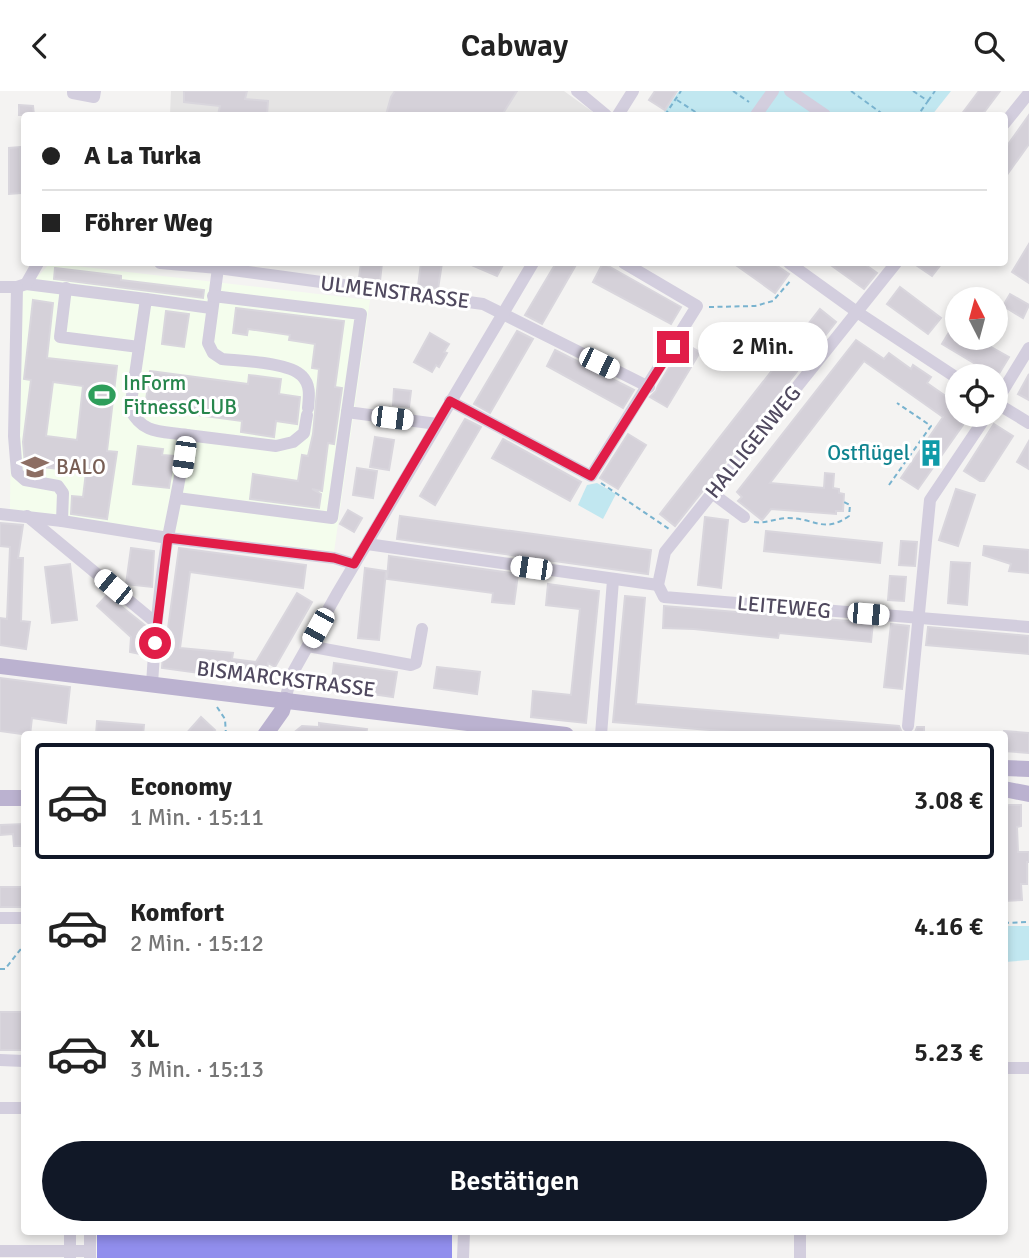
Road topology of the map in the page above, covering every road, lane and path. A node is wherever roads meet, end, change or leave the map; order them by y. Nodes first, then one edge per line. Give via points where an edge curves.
1 (73, 91) edge
2 (95, 91) edge
3 (633, 91) edge
4 (681, 91) edge
5 (733, 91) edge
6 (773, 91) edge
7 (790, 91) edge
8 (851, 91) edge
9 (913, 91) edge
10 (935, 91) edge
11 (581, 92) edge
12 (1029, 93) edge
13 (676, 99) junction
14 (928, 101) junction
15 (603, 112) edge
16 (620, 112) edge
17 (666, 112) edge
18 (696, 112) edge
19 (757, 112) edge
20 (759, 112) edge
21 (821, 112) edge
22 (880, 112) edge
23 (920, 112) edge
24 (1008, 119) edge
25 (36, 266) edge
26 (195, 266) edge
27 (531, 266) edge
28 (629, 266) edge
29 (794, 266) edge
30 (894, 266) edge
31 (218, 268) junction
32 (21, 285) junction
33 (0, 287) edge
34 (66, 288) junction
35 (146, 299) junction
36 (212, 302) junction
37 (697, 306) junction
38 (857, 312) junction
39 (501, 314) junction
40 (139, 347) junction
41 (1029, 348) edge
42 (945, 370) edge
43 (1008, 383) edge
44 (649, 387) junction
45 (450, 401) junction
46 (897, 404) dead end
47 (1008, 410) edge
48 (347, 412) junction
49 (437, 423) junction
50 (1029, 423) edge
51 (979, 427) edge
52 (187, 435) junction
53 (591, 476) junction
54 (889, 485) dead end
55 (712, 492) junction
56 (177, 498) junction
57 (844, 502) dead end
58 (0, 514) edge
59 (27, 516) junction
60 (744, 517) joint
61 (62, 521) junction
62 (678, 535) junction
63 (168, 538) junction
64 (367, 544) junction
65 (354, 564) junction
66 (613, 580) junction
67 (661, 591) junction
68 (919, 618) junction
69 (156, 623) junction
70 (1029, 627) edge
71 (422, 629) dead end
72 (308, 646) junction
73 (0, 666) edge
74 (152, 684) junction
75 (285, 701) junction
76 (908, 726) dead end
77 (268, 731) edge
78 (502, 731) edge
79 (601, 731) edge
80 (1008, 768) edge
81 (1029, 769) edge
82 (1008, 790) edge
83 (1029, 794) edge
84 (0, 798) edge
85 (21, 798) edge
86 (0, 918) edge
87 (21, 918) edge
88 (1029, 922) edge
89 (1008, 923) edge
90 (21, 949) edge
91 (0, 969) edge
92 (0, 1060) edge
93 (21, 1061) edge
94 (1008, 1068) edge
95 (1029, 1068) edge
96 (0, 1108) edge
97 (21, 1108) edge
98 (70, 1235) edge
99 (90, 1235) edge
100 (464, 1235) edge
101 (800, 1235) edge
102 (0, 1251) edge
103 (70, 1255) edge
104 (90, 1255) edge
105 (463, 1258) edge
106 (800, 1258) edge

1 - 2 street via 94,97
3 - 16 street
4 - 13 path
5 - 19 path
6 - 20 street
7 - 21 street
8 - 22 path
9 - 14 path
10 - 14 path
11 - 15 street
12 - 24 street
13 - 17 path
13 - 18 path
14 - 23 path
25 - 32 street
26 - 31 street, ULMENSTRASSE
27 - 39 street
28 - 37 street
29 - 37 path via 773,301 732,308
29 - 38 street
30 - 38 street, HALLIGENWEG
31 - 36 street
31 - 39 street, ULMENSTRASSE via 483,304
32 - 33 street
32 - 34 street
32 - 61 street via 14,436 17,473 25,480 58,486 63,493
34 - 35 street
34 - 40 street via 60,337
35 - 36 street
35 - 40 street
36 - 48 street via 361,314
36 - 52 street via 208,343 213,353 222,359 286,367 302,376 309,390 304,433 293,442 276,446
37 - 44 street
38 - 42 street
38 - 55 street, HALLIGENWEG
39 - 44 street, ULMENSTRASSE
39 - 45 street
40 - 52 street via 130,409 135,419 147,429
41 - 43 street
44 - 53 street
45 - 49 street
45 - 53 street
46 - 54 path via 931,426
47 - 50 street
48 - 49 street
48 - 56 street via 332,518
49 - 64 street
51 - 68 street via 930,500
52 - 56 street
53 - 62 path
55 - 60 street
55 - 62 street, HALLIGENWEG
56 - 63 street
57 - 60 path via 850,505 849,516 822,526 791,518 762,523
58 - 59 street
59 - 61 street
59 - 69 street
61 - 63 street
62 - 67 street, HALLIGENWEG via 665,552
63 - 65 street
63 - 69 street
64 - 65 street
64 - 66 street, LEITEWEG
65 - 72 street
66 - 67 street, LEITEWEG
66 - 79 street
67 - 68 street, LEITEWEG
68 - 70 street, LEITEWEG
68 - 76 street
69 - 74 street
71 - 72 street via 416,663 411,665
72 - 75 street via 292,674
73 - 74 main road, BISMARCKSTRASSE
74 - 75 main road, BISMARCKSTRASSE
75 - 77 main road
75 - 78 main road, BISMARCKSTRASSE
80 - 81 main road
82 - 83 main road
84 - 85 main road
86 - 87 street
88 - 89 path
90 - 91 path
92 - 93 street
94 - 95 street
96 - 97 street
98 - 103 street
99 - 104 street
100 - 105 street
101 - 106 street
102 - 103 street
103 - 104 street

